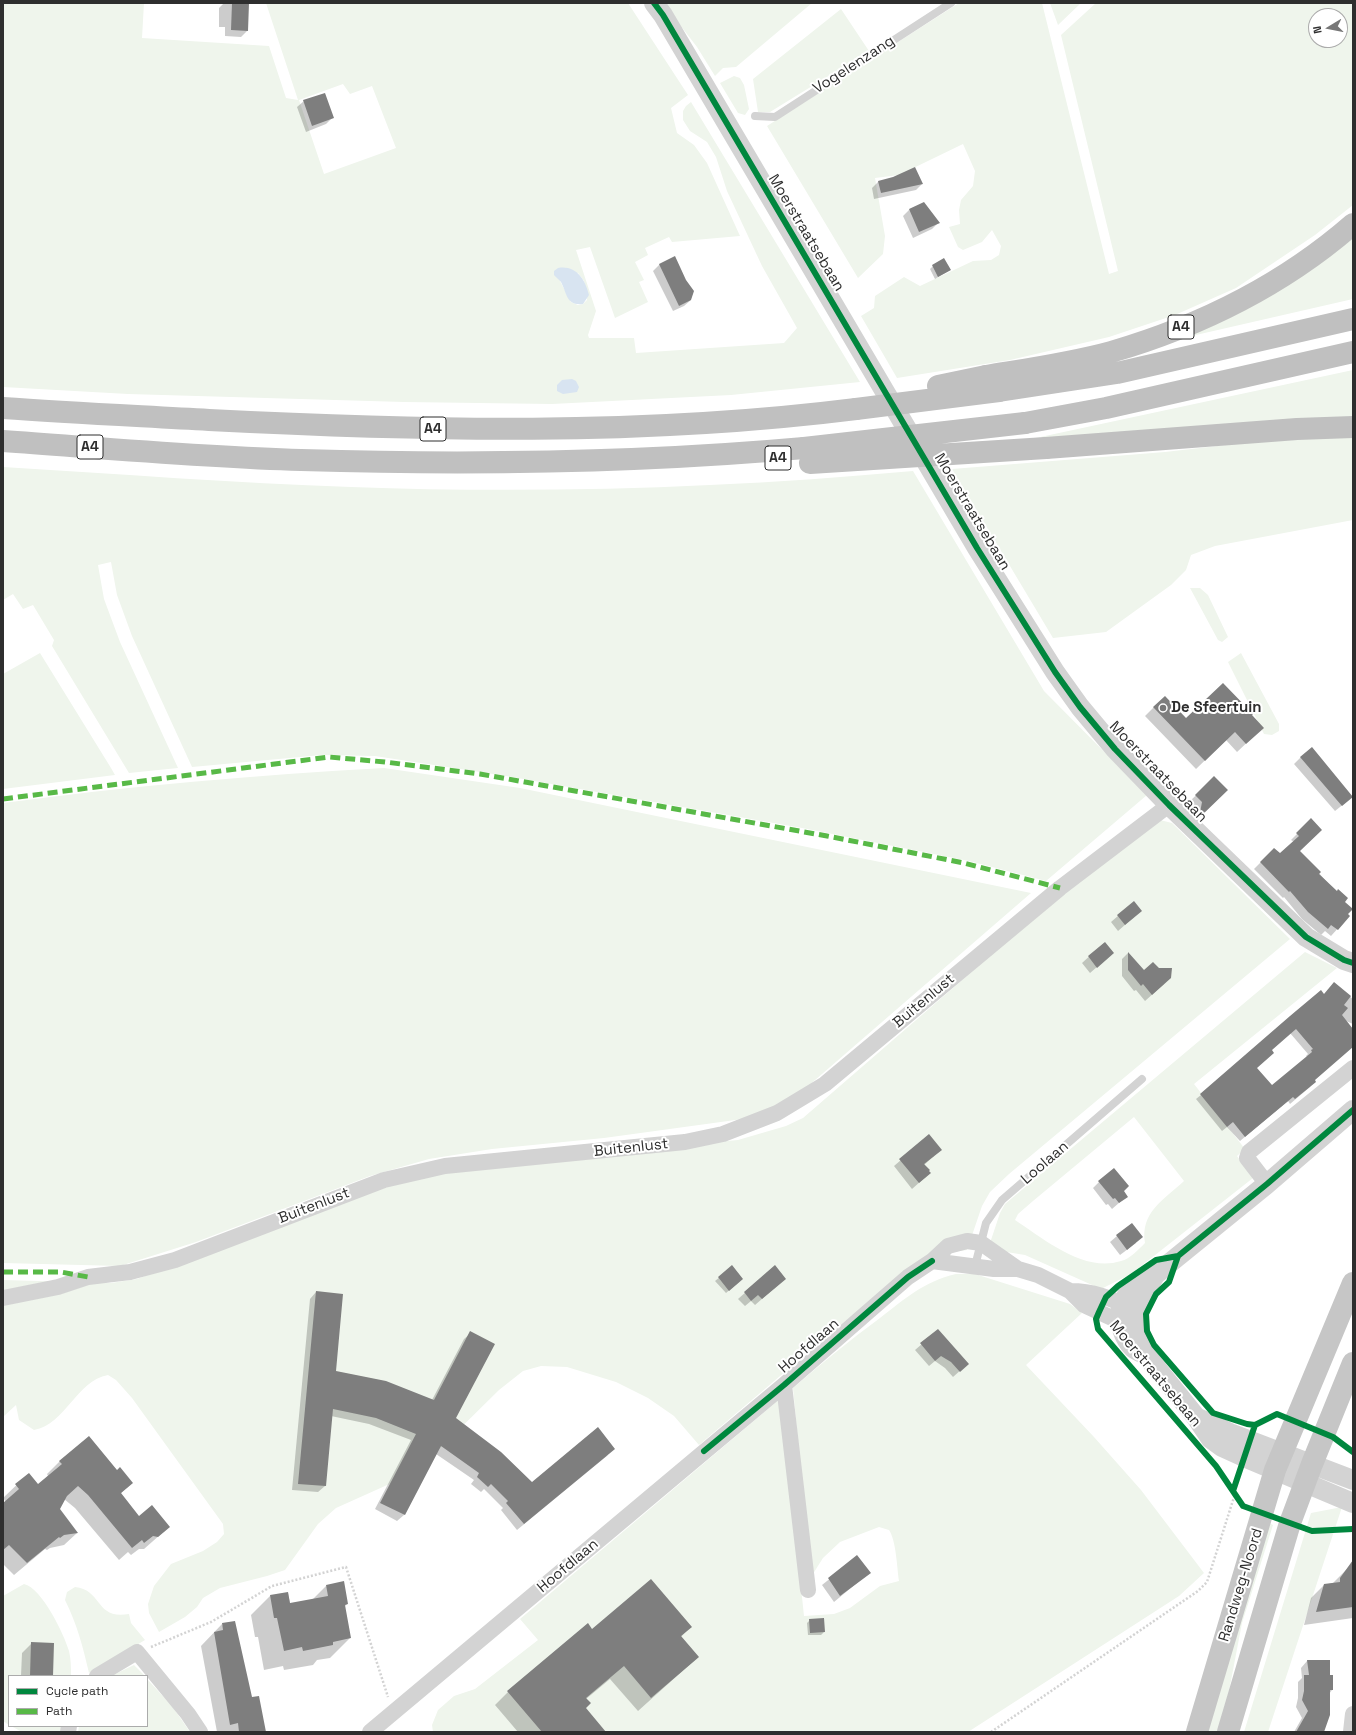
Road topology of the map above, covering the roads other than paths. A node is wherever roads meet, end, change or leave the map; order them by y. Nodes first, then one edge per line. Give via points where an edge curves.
1 (654, 3) edge
2 (951, 3) edge
3 (755, 116) dead end
4 (1353, 224) edge
5 (1353, 319) edge
6 (1353, 352) edge
7 (993, 384) junction
8 (3, 408) edge
9 (1353, 428) edge
10 (3, 441) edge
11 (807, 456) junction
12 (1169, 805) junction
13 (1353, 963) edge
14 (1353, 1068) edge
15 (1142, 1079) dead end
16 (1353, 1110) edge
17 (1267, 1184) junction
18 (981, 1243) junction
19 (932, 1261) junction
20 (975, 1266) junction
21 (1018, 1269) junction
22 (1353, 1283) edge
23 (3, 1298) edge
24 (1126, 1312) junction
25 (1353, 1363) edge
26 (784, 1385) junction
27 (1279, 1461) junction
28 (1308, 1473) junction
29 (1353, 1480) edge
30 (1353, 1503) edge
31 (808, 1590) dead end
32 (99, 1675) edge
33 (1353, 1714) edge
34 (200, 1732) edge
35 (370, 1732) edge
36 (1197, 1732) edge
37 (1228, 1732) edge
38 (1351, 1732) edge

1 - 12 street, Moerstraatsebaan via 977,548 1056,672 1080,707 1115,749
2 - 3 lane, Vogelenzang via 775,117
4 - 7 highway, A4 via 1328,246 1282,277 1245,299 1202,319 1153,339
5 - 7 highway, A4 via 1117,373
6 - 11 highway, A4, bridge via 1114,407
7 - 8 highway, A4, bridge via 856,409 792,417 547,429 397,428
9 - 11 highway, A4, bridge via 1297,429 1046,448
10 - 11 highway, A4 via 300,460 554,463 746,454
12 - 13 street, Moerstraatsebaan via 1306,937
12 - 23 street, Buitenlust via 1060,888 825,1084 777,1113 723,1134 685,1142 445,1166 384,1180 175,1260 130,1272 88,1277 58,1287
14 - 17 street via 1249,1152 1247,1158
15 - 18 lane, Loolaan via 1002,1200 986,1223
16 - 17 street, Moerstraatsebaan
17 - 24 street, Moerstraatsebaan via 1155,1275 1141,1298
18 - 19 street, Hoofdlaan via 967,1241 948,1246
18 - 20 lane, Loolaan
18 - 21 street
19 - 20 street
19 - 26 street, Hoofdlaan via 908,1278
20 - 21 street
21 - 24 street via 1038,1275 1070,1291 1084,1305 1114,1319
22 - 27 main road, Randweg-Noord
24 - 27 street, Moerstraatsebaan via 1137,1328 1146,1355 1211,1439 1222,1447
25 - 28 main road, Randweg-Noord
26 - 31 street, Hoofdlaan
26 - 35 street, Hoofdlaan
27 - 28 street, Moerstraatsebaan
27 - 36 main road, Randweg-Noord
28 - 29 street
28 - 30 street
28 - 37 main road, Randweg-Noord via 1285,1537
32 - 34 street via 137,1652
33 - 38 street

